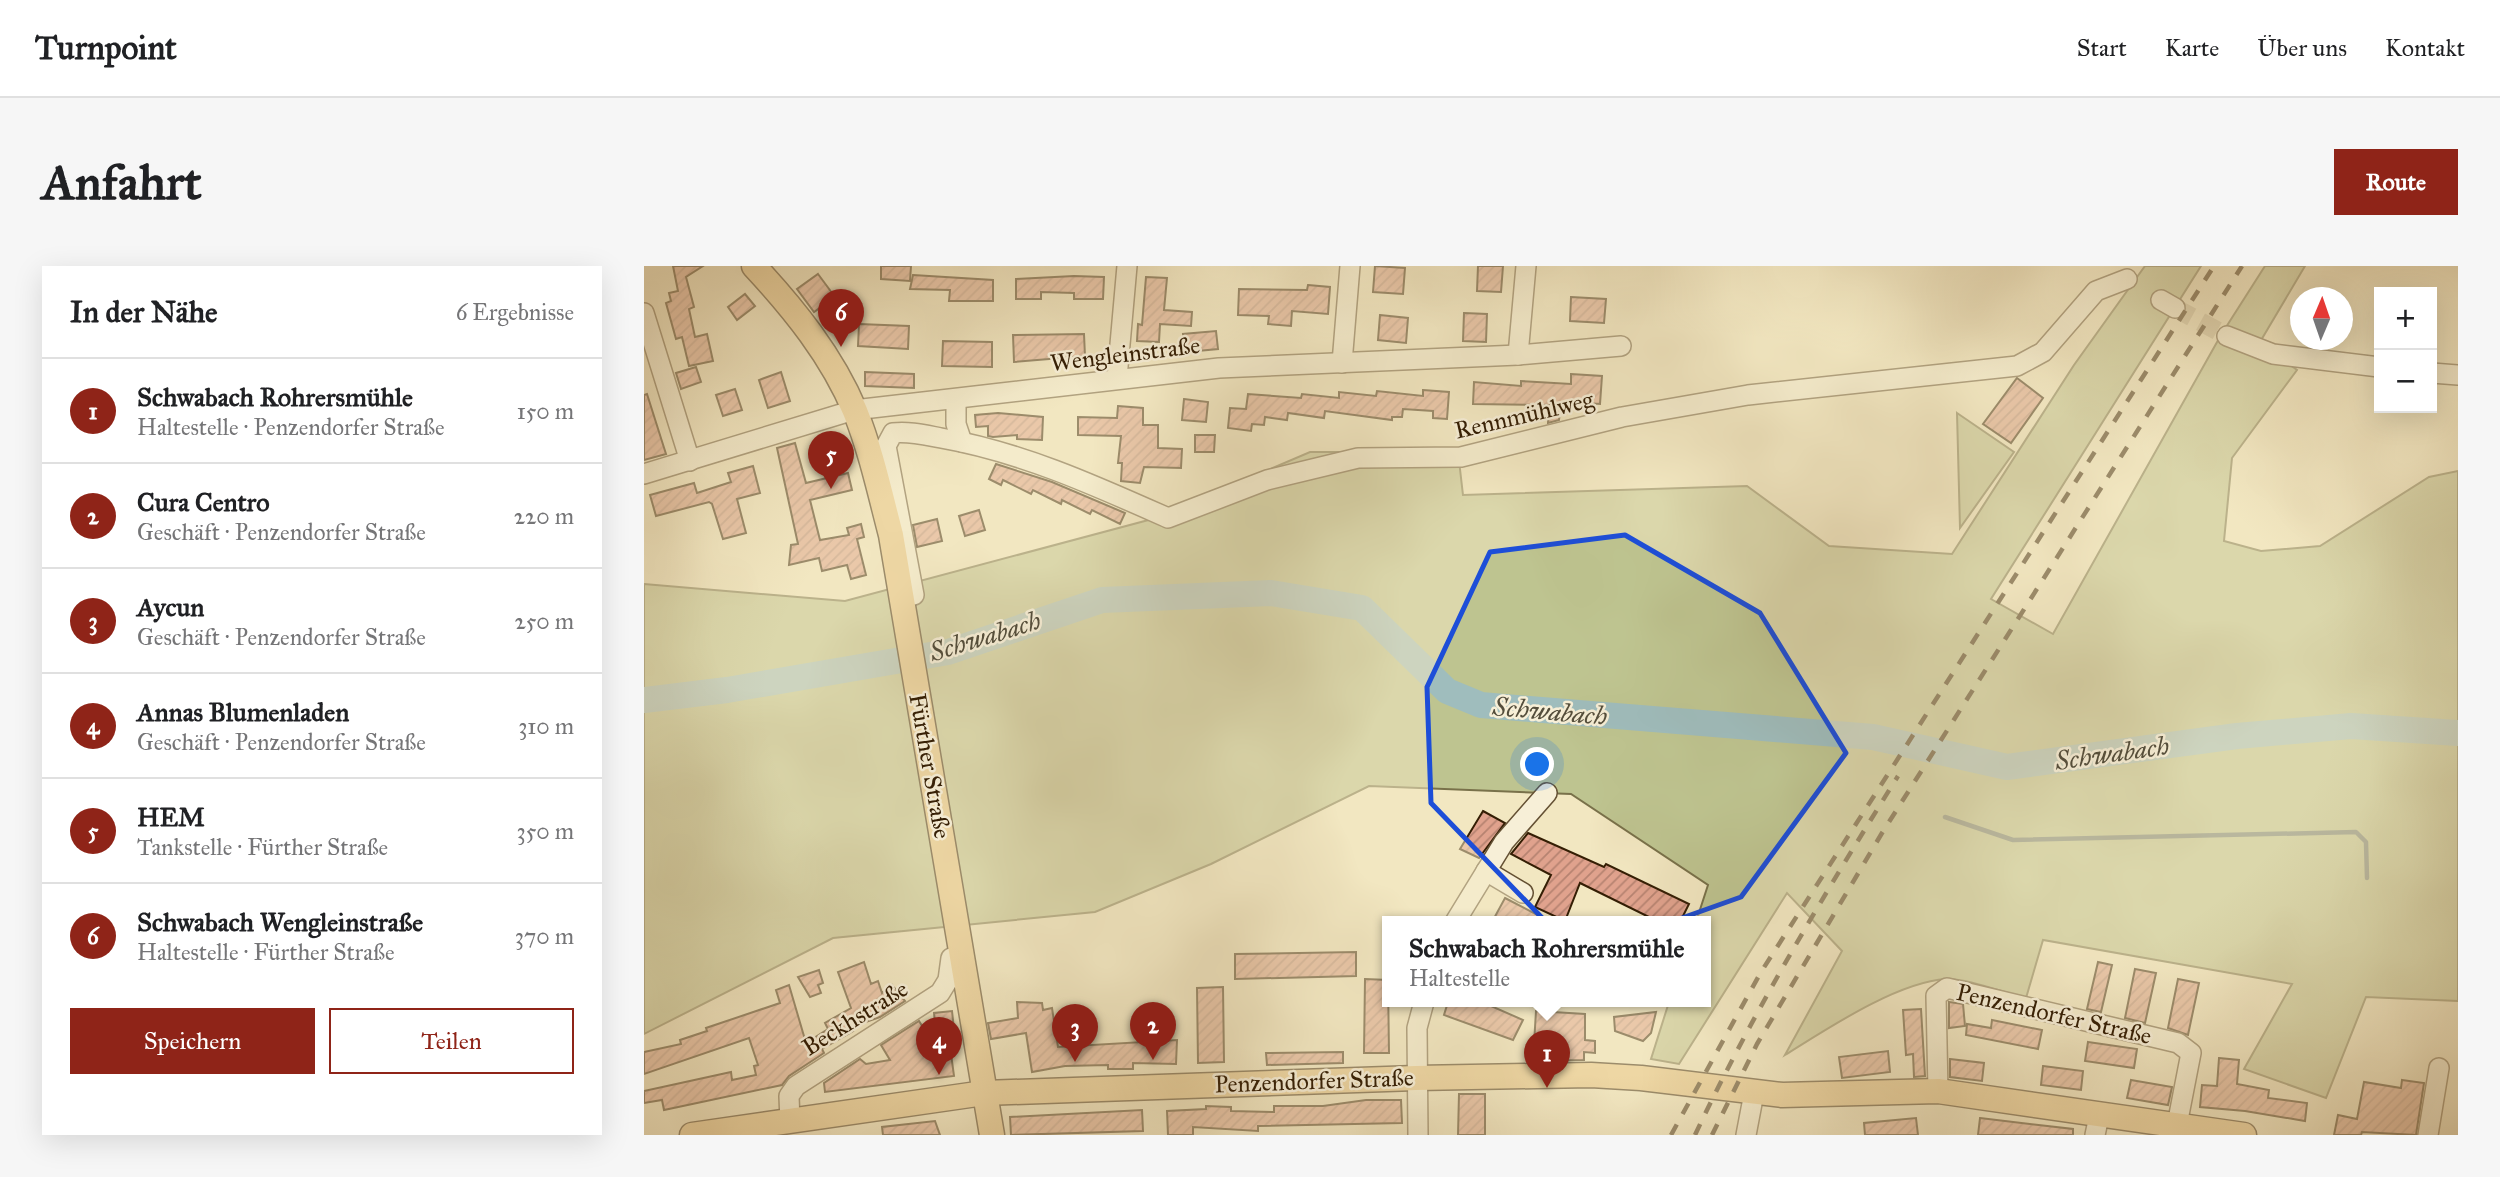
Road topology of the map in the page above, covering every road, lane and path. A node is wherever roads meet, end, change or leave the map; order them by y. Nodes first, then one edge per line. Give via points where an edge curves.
1 (754, 266) edge
2 (1127, 266) edge
3 (1350, 266) edge
4 (1526, 266) edge
5 (2127, 279) dead end
6 (644, 313) edge
7 (2227, 336) tunnel mouth
8 (1621, 346) dead end
9 (1518, 355) junction
10 (1342, 363) junction
11 (2374, 366) edge
12 (2437, 373) edge
13 (2458, 375) edge
14 (1117, 378) junction
15 (956, 399) junction
16 (854, 410) junction
17 (962, 442) junction
18 (690, 461) junction
19 (644, 474) edge
20 (914, 595) dead end
21 (1547, 793) dead end
22 (1486, 870) junction
23 (1523, 893) dead end
24 (1459, 916) edge
25 (951, 958) dead end
26 (1423, 1007) edge
27 (2439, 1068) dead end
28 (1416, 1078) junction
29 (1938, 1091) junction
30 (984, 1093) junction
31 (1754, 1093) junction
32 (790, 1122) junction
33 (2097, 1125) edge
34 (2177, 1125) junction
35 (2234, 1134) edge
36 (692, 1135) edge
37 (992, 1135) edge
38 (1418, 1135) edge
39 (1746, 1135) edge
40 (2428, 1135) edge

1 - 16 main road, Fürther Straße via 804,324
2 - 14 street
3 - 10 street
4 - 9 street
5 - 17 street, Rennmühlweg via 2095,291 2043,352 2017,366 1748,395 1622,418 1461,457 1358,457 1267,480 1168,518 1058,469
6 - 18 street
7 - 11 street via 2273,354
8 - 9 street, Wengleinstraße
9 - 10 street, Wengleinstraße
10 - 14 street, Wengleinstraße
12 - 13 street
14 - 15 street, Wengleinstraße
15 - 16 street, Wengleinstraße
15 - 17 street
16 - 18 street, Wengleinstraße
16 - 30 main road, Fürther Straße via 891,535
17 - 20 street, Rennmühlweg via 903,432 888,439
18 - 19 street, Wengleinstraße
21 - 22 street
22 - 23 street
22 - 24 street
25 - 32 street, Beckhstraße via 940,993 796,1086 789,1096
26 - 28 street via 1417,1028
27 - 40 street
28 - 30 main road, Penzendorfer Straße
28 - 31 main road, Penzendorfer Straße via 1619,1076
28 - 38 street
29 - 31 main road, Penzendorfer Straße via 1815,1096
29 - 33 main road, Penzendorfer Straße
29 - 34 street, Penzendorfer Straße via 1936,996 1947,988 2178,1043 2191,1053
30 - 32 main road, Penzendorfer Straße
30 - 37 main road, Fürther Straße
31 - 39 street
32 - 36 main road, Penzendorfer Straße
33 - 34 main road, Penzendorfer Straße
34 - 35 main road, Penzendorfer Straße

